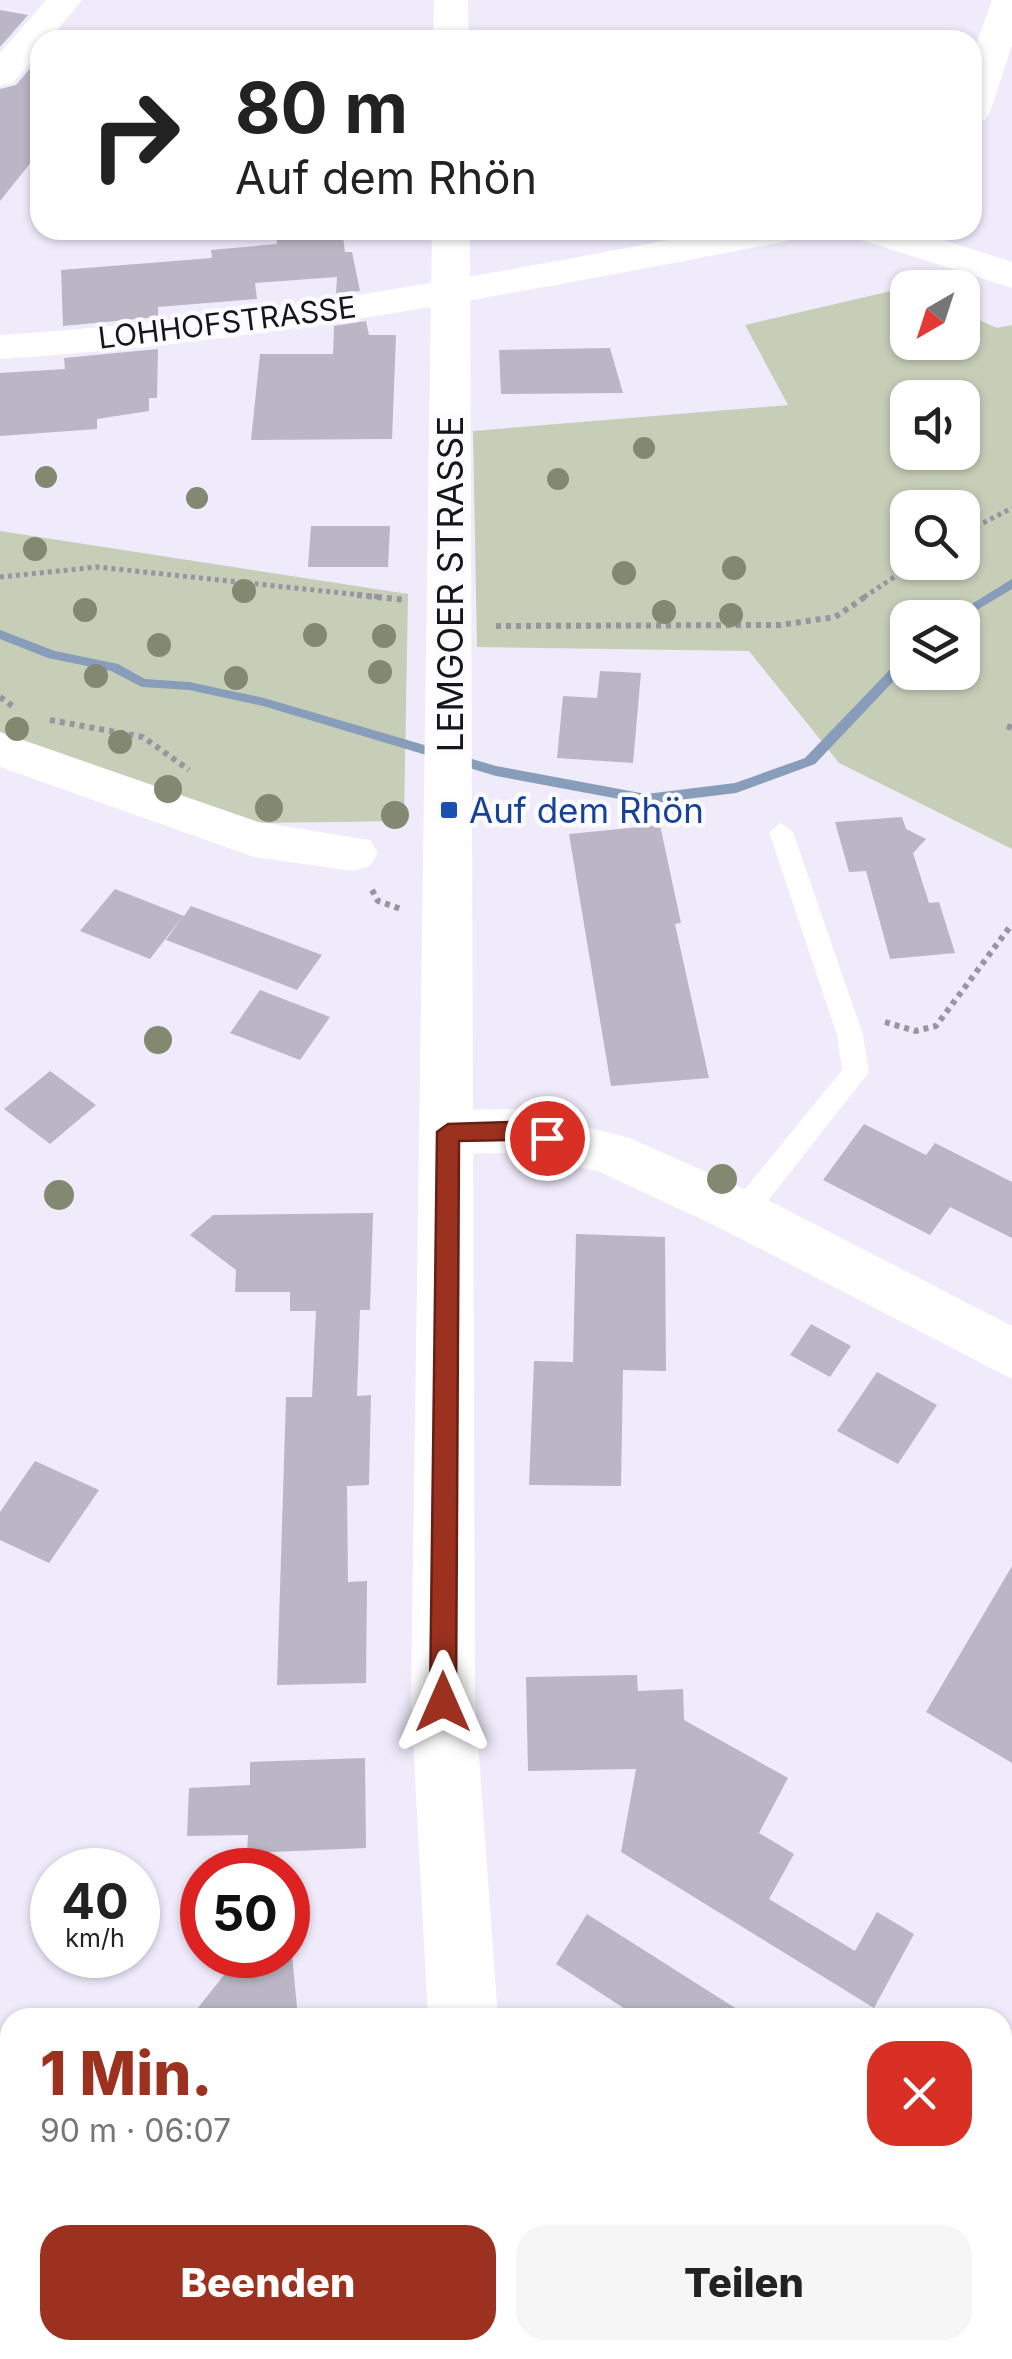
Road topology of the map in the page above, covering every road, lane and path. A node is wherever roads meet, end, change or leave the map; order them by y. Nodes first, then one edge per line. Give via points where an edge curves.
1 (65, 0) edge
2 (451, 0) edge
3 (1008, 0) edge
4 (39, 30) edge
5 (451, 30) edge
6 (30, 40) edge
7 (0, 75) edge
8 (988, 103) edge
9 (452, 240) edge
10 (728, 240) edge
11 (942, 241) edge
12 (1012, 276) edge
13 (452, 291) junction
14 (0, 347) edge
15 (1012, 508) edge
16 (980, 525) edge
17 (0, 577) edge
18 (890, 580) edge
19 (449, 616) junction
20 (0, 749) edge
21 (782, 832) dead end
22 (353, 853) joint
23 (448, 909) junction
24 (1012, 924) edge
25 (850, 1035) junction
26 (448, 1132) junction
27 (742, 1212) junction
28 (1012, 1354) edge
29 (462, 2008) edge

1 - 4 street
2 - 5 street
3 - 8 street
6 - 7 street
9 - 13 street, LEMGOER STRASSE
10 - 13 street, LOHHOFSTRASSE
11 - 12 street
13 - 14 street, LOHHOFSTRASSE via 212,329
13 - 19 street, LEMGOER STRASSE
15 - 16 path
17 - 19 path via 97,567 296,585
18 - 19 path via 835,617 780,625
19 - 23 street, LEMGOER STRASSE
20 - 22 street via 254,840
21 - 25 lane
22 - 23 path via 378,901 412,913
23 - 26 street, LEMGOER STRASSE
24 - 25 path via 936,1026 915,1030 879,1020 866,1034
25 - 27 lane via 856,1072
26 - 27 street via 514,1131 612,1153
26 - 29 street, LEMGOER STRASSE via 443,1702
27 - 28 street

